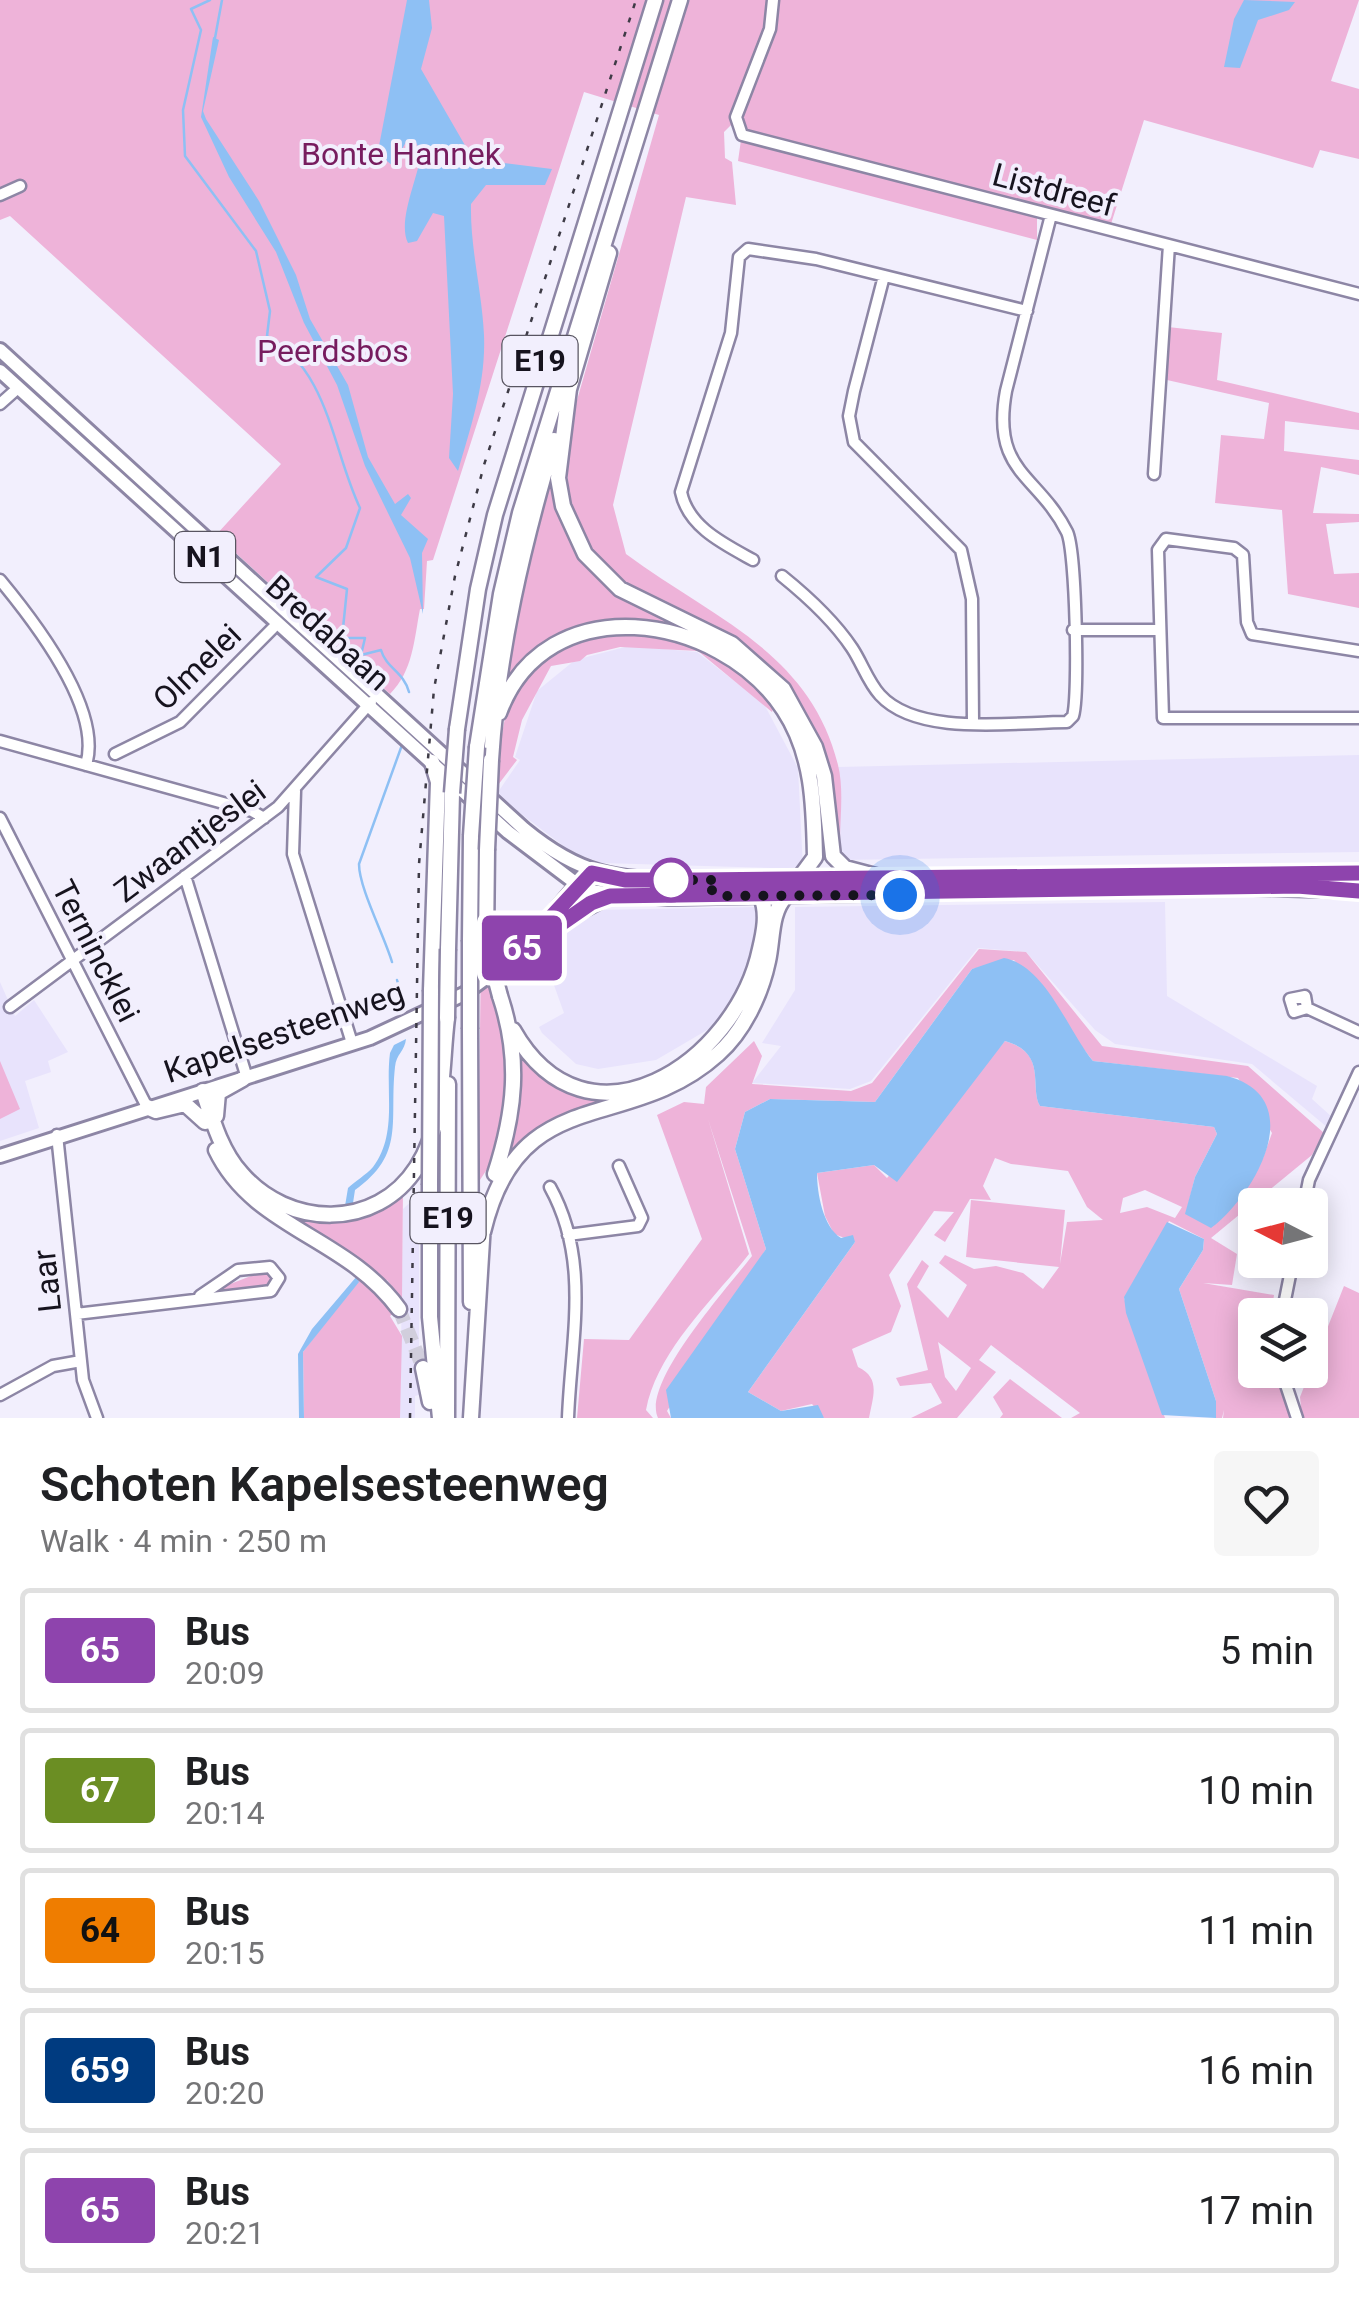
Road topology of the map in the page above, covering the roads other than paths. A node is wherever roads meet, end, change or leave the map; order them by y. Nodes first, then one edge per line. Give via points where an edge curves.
1 (655, 0) edge
2 (680, 0) edge
3 (773, 0) edge
4 (632, 150) junction
5 (20, 186) dead end
6 (0, 195) edge
7 (1051, 216) junction
8 (1169, 246) junction
9 (884, 276) junction
10 (1359, 294) edge
11 (1027, 311) junction
12 (0, 350) edge
13 (0, 371) edge
14 (18, 388) junction
15 (569, 388) junction
16 (0, 404) edge
17 (1154, 474) dead end
18 (754, 560) dead end
19 (782, 576) dead end
20 (0, 580) edge
21 (273, 628) dead end
22 (1074, 630) junction
23 (1158, 630) junction
24 (1359, 651) edge
25 (372, 690) junction
26 (370, 708) junction
27 (1359, 718) edge
28 (973, 722) junction
29 (492, 738) junction
30 (0, 741) edge
31 (91, 747) junction
32 (115, 754) junction
33 (432, 762) junction
34 (86, 765) junction
35 (111, 772) junction
36 (294, 792) junction
37 (496, 801) junction
38 (486, 813) junction
39 (0, 818) edge
40 (264, 818) junction
41 (556, 872) junction
42 (592, 873) junction
43 (1359, 873) edge
44 (185, 876) junction
45 (1136, 876) junction
46 (882, 878) junction
47 (716, 880) junction
48 (798, 880) junction
49 (581, 889) junction
50 (1356, 890) edge
51 (1133, 892) junction
52 (610, 896) junction
53 (717, 896) junction
54 (761, 896) junction
55 (786, 896) junction
56 (560, 917) junction
57 (478, 942) junction
58 (74, 963) junction
59 (10, 1008) dead end
60 (1307, 1008) dead end
61 (448, 1018) junction
62 (509, 1022) junction
63 (1359, 1032) edge
64 (352, 1043) junction
65 (1359, 1072) edge
66 (245, 1078) junction
67 (200, 1092) junction
68 (147, 1107) junction
69 (205, 1122) junction
70 (56, 1136) junction
71 (220, 1136) junction
72 (0, 1153) edge
73 (618, 1166) dead end
74 (550, 1187) dead end
75 (1307, 1188) edge
76 (482, 1232) junction
77 (568, 1235) junction
78 (200, 1296) junction
79 (399, 1309) tunnel mouth
80 (76, 1314) junction
81 (81, 1360) junction
82 (423, 1368) tunnel mouth
83 (1287, 1388) edge
84 (0, 1395) edge
85 (97, 1418) edge
86 (441, 1418) edge
87 (470, 1418) edge
88 (568, 1418) edge
89 (1297, 1418) edge

1 - 61 highway, E19, bridge via 478,588 450,817
2 - 4 highway, E19
3 - 7 street, Listdreef via 770,30 736,117 738,132
4 - 15 highway
4 - 57 highway, E19, bridge via 501,594 471,836
5 - 6 street
7 - 8 street, Listdreef
7 - 11 street
8 - 10 street, Listdreef
8 - 17 street
9 - 11 street
9 - 18 street via 748,249 739,256 731,333 680,492 701,527
9 - 28 street via 854,391 854,442 962,550 972,599
11 - 22 street via 1004,405 1005,442 1069,536
12 - 25 main road, Bredabaan / N1
13 - 14 main road, Bredabaan / N1
14 - 16 street
14 - 26 main road, Bredabaan / N1
15 - 29 highway via 513,596
15 - 46 highway via 558,478 585,554 620,589 732,644 783,689 816,747 833,856 846,868
19 - 28 street via 852,647 878,694 899,710 936,722
20 - 31 street via 56,656
21 - 32 street, Olmelei via 180,722
22 - 23 street
22 - 28 street via 1073,716 1066,722
23 - 24 street via 1158,550 1166,539 1243,554 1252,634
23 - 27 street via 1163,718
25 - 26 street, Zwaantjeslei
25 - 37 main road, Bredabaan / N1
26 - 33 main road, Bredabaan / N1
26 - 36 street, Zwaantjeslei
29 - 48 highway via 519,673 554,644 625,627 705,643 760,681 796,732 812,787 816,857
29 - 57 highway, bridge
30 - 34 street
31 - 32 street
31 - 34 street
32 - 35 street
33 - 38 main road, Bredabaan / N1
33 - 86 highway, bridge via 438,782 430,1318
34 - 35 street
35 - 40 street
36 - 40 street, Zwaantjeslei
36 - 64 street via 293,854
37 - 38 street
37 - 42 main road, Bredabaan / N1 via 550,850
38 - 41 main road, Bredabaan / N1
39 - 58 street, Ternincklei
40 - 44 street, Zwaantjeslei
41 - 49 main road, Bredabaan / N1
41 - 56 main road
42 - 47 main road, Bredabaan / N1 via 625,880
42 - 49 main road, Kapelsesteenweg
43 - 45 main road, Bredabaan / N1
44 - 58 street, Zwaantjeslei
44 - 66 street
45 - 46 main road, Bredabaan / N1
45 - 51 main road via 1143,884
46 - 48 main road, Bredabaan / N1
47 - 48 main road, Bredabaan / N1
47 - 53 main road via 710,888
49 - 52 main road, Bredabaan / N1
49 - 56 main road, Kapelsesteenweg
50 - 51 main road, Bredabaan / N1
51 - 55 main road, Bredabaan / N1
52 - 53 main road, Bredabaan / N1
52 - 56 main road, Kapelsesteenweg
53 - 54 main road, Bredabaan / N1
54 - 55 main road, Bredabaan / N1
54 - 62 highway via 763,938 742,1002 714,1040 662,1079 589,1092 543,1071
55 - 76 highway via 776,909 768,964 750,1012 720,1053 667,1088 530,1140 501,1177
56 - 64 main road, Kapelsesteenweg via 450,1002
57 - 62 highway, bridge
57 - 87 highway, E19, bridge via 470,1029
58 - 59 street, Zwaantjeslei
58 - 68 street, Ternincklei
60 - 63 street
61 - 71 highway via 428,1144 405,1182 371,1206 334,1215 288,1209 239,1172
61 - 86 highway, E19
62 - 76 highway via 513,1112
64 - 66 main road, Kapelsesteenweg
65 - 75 street
66 - 67 main road, Kapelsesteenweg
66 - 71 highway via 216,1097
67 - 68 main road, Kapelsesteenweg
67 - 69 highway
67 - 71 highway
68 - 69 highway via 185,1104
68 - 70 main road, Kapelsesteenweg
69 - 79 highway via 224,1167 246,1195 348,1257
70 - 72 main road, Kapelsesteenweg
70 - 80 street, Laar
73 - 77 street via 642,1218 638,1226
74 - 77 street
76 - 87 highway
77 - 88 street via 579,1300
78 - 78 street via 271,1291 279,1278 270,1267 238,1270
78 - 80 street
80 - 81 street, Laar
81 - 84 street via 53,1366
81 - 85 street, Laar
82 - 86 highway
83 - 89 street

